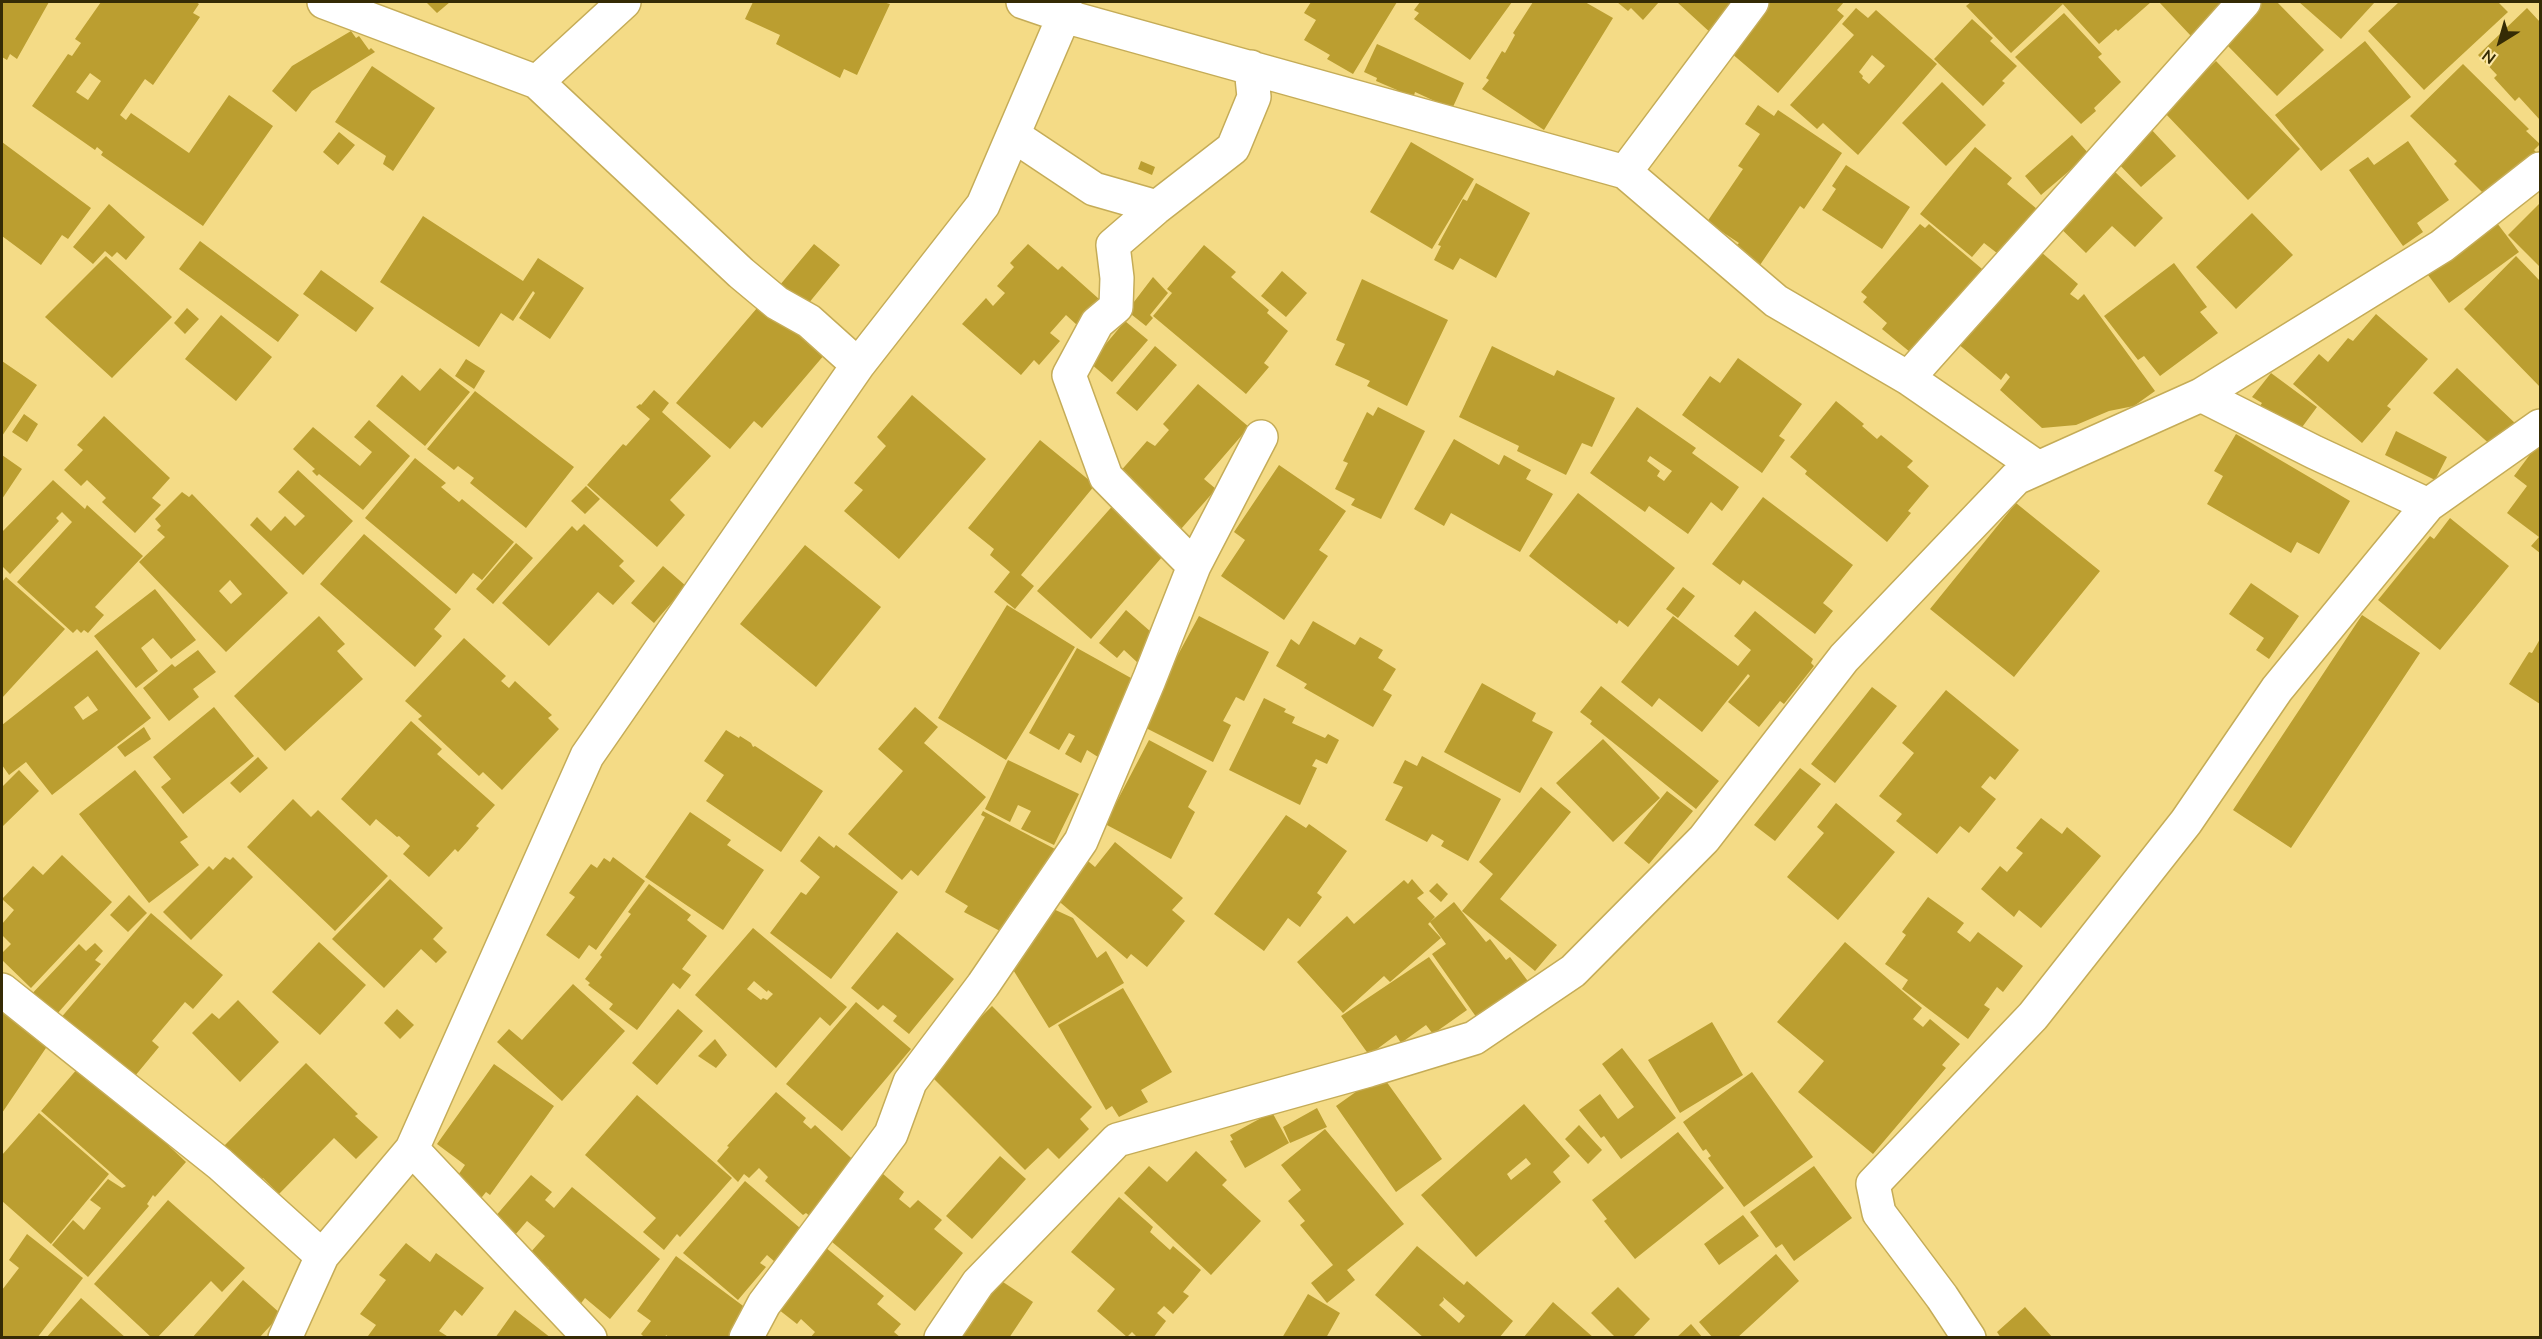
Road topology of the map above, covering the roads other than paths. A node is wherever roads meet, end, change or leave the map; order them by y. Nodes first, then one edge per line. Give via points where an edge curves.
1 (324, 2) edge
2 (624, 2) edge
3 (1023, 2) edge
4 (1752, 2) edge
5 (2244, 2) edge
6 (1065, 9) edge
7 (1251, 67) junction
8 (537, 82) junction
9 (1013, 135) junction
10 (2541, 169) edge
11 (1625, 172) junction
12 (1157, 207) junction
13 (858, 365) junction
14 (1908, 378) junction
15 (2201, 395) junction
16 (2541, 426) edge
17 (1260, 437) dead end
18 (2037, 467) junction
19 (2428, 505) junction
20 (1194, 566) junction
21 (2, 990) edge
22 (412, 1149) junction
23 (322, 1256) junction
24 (285, 1338) edge
25 (590, 1338) edge
26 (746, 1338) edge
27 (941, 1338) edge
28 (1969, 1338) edge

1 - 8 street
2 - 8 street
3 - 6 street
4 - 11 street
5 - 14 street
6 - 7 street
6 - 9 street
7 - 11 street
7 - 12 street via 1254,97 1233,147
8 - 13 street via 741,273 777,303 809,321
9 - 12 street via 1094,189
9 - 13 street via 983,205
10 - 15 street via 2442,246
11 - 14 street via 1776,301
12 - 20 street via 1113,245 1116,307 1097,323 1069,375 1106,477
13 - 22 street via 587,756
14 - 18 street
15 - 18 street
15 - 19 street
16 - 19 street
17 - 20 street
18 - 27 street via 2016,478 1844,658 1704,839 1572,971 1474,1038 1117,1140 978,1283
19 - 28 street via 2277,689 2186,822 2033,1016 1873,1184 1879,1213
20 - 26 street via 1081,841 983,986 910,1082 891,1134 764,1304
21 - 23 street via 220,1164
22 - 23 street
22 - 25 street
23 - 24 street

